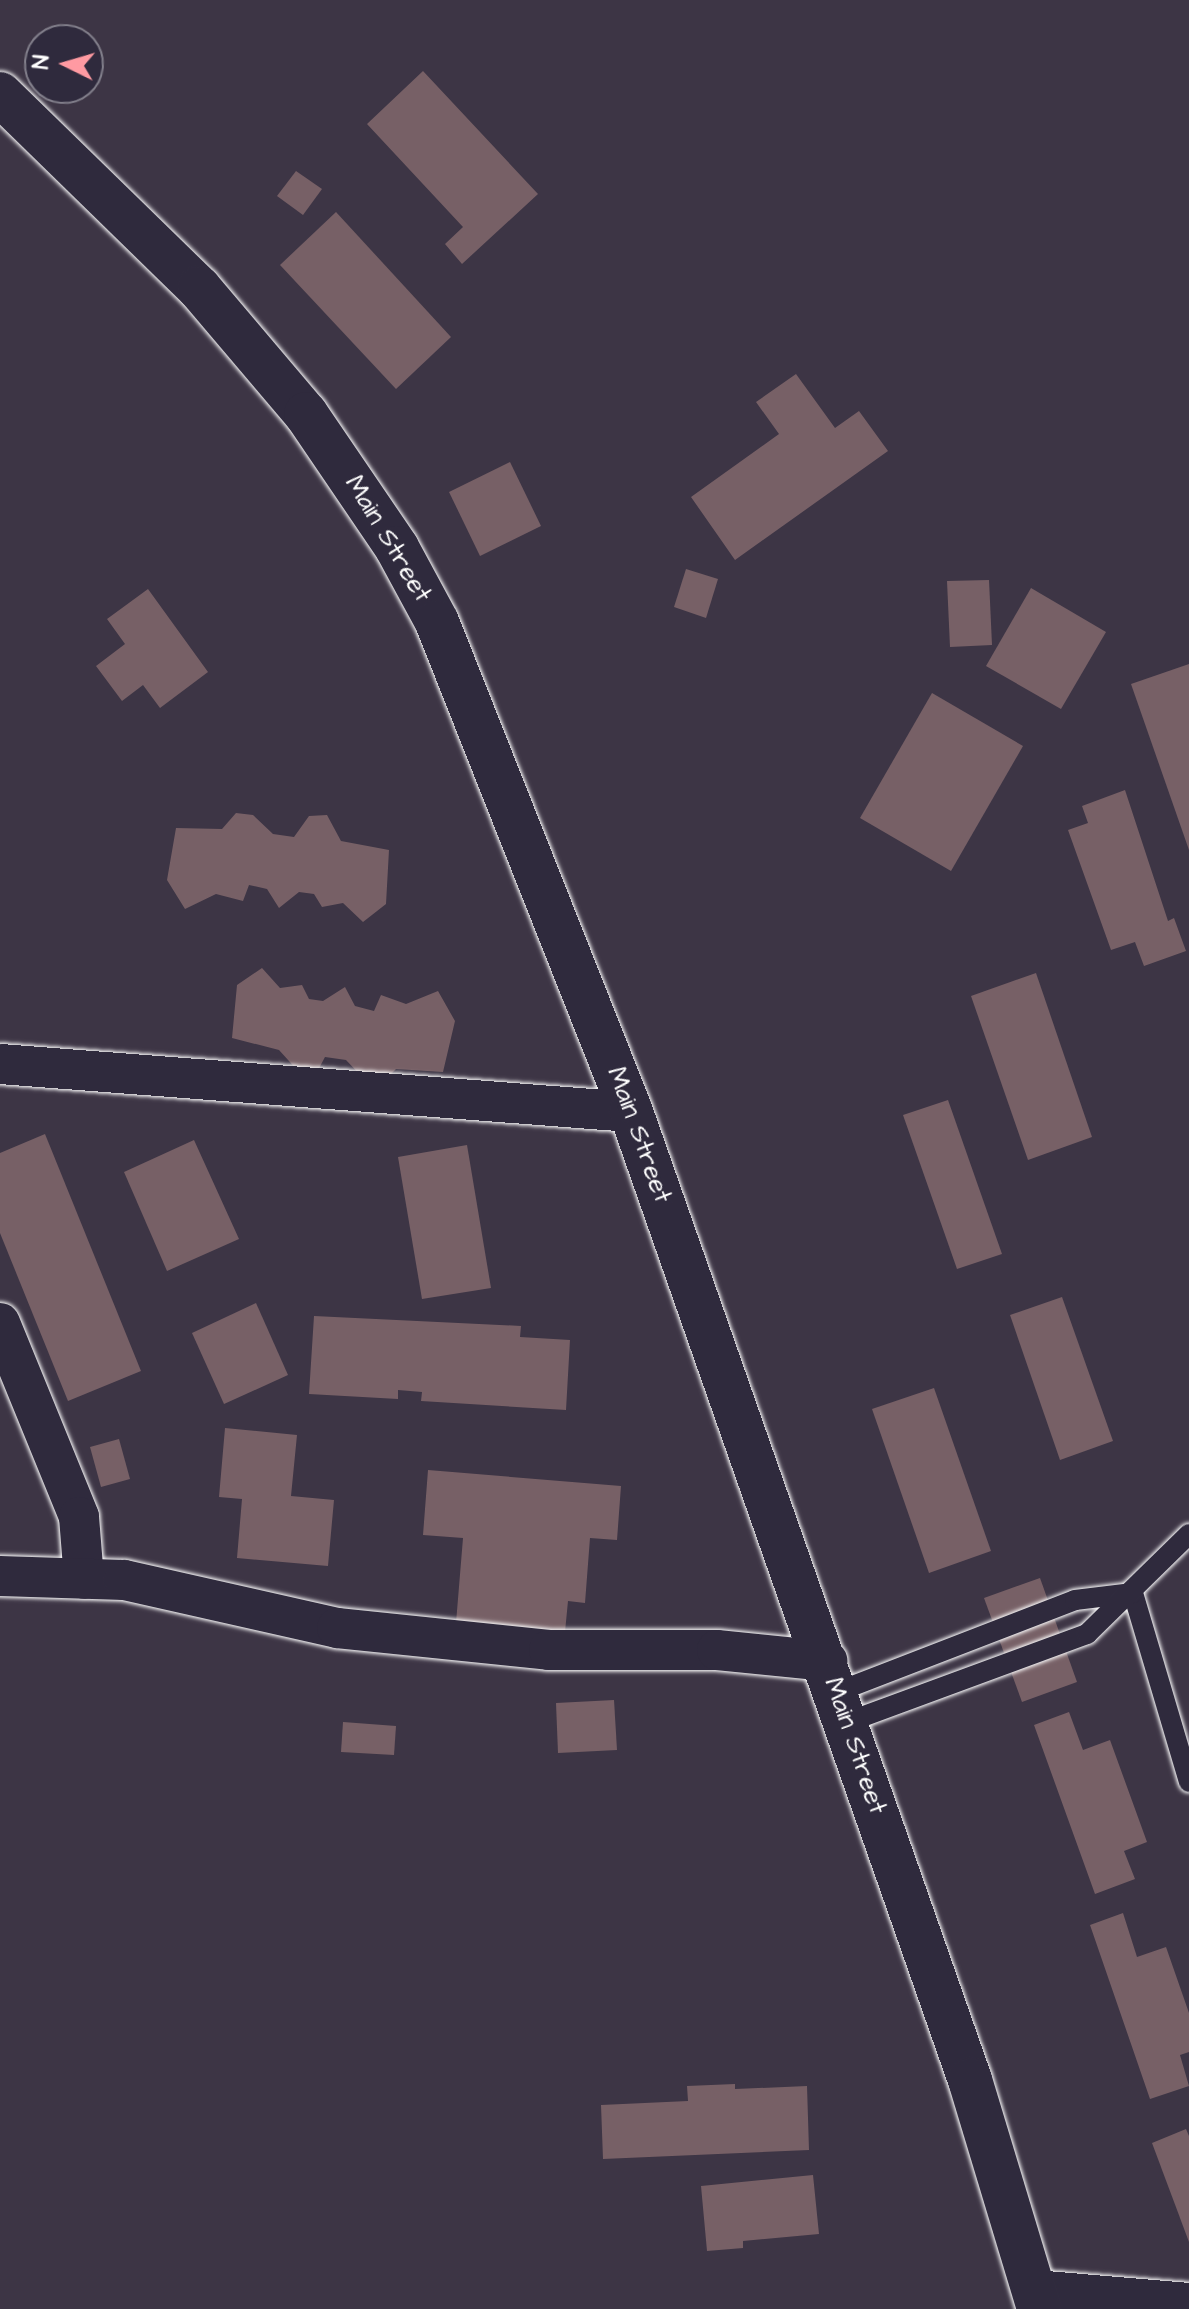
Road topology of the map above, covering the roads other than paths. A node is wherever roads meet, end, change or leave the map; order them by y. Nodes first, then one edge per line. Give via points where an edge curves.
1 (0, 94) edge
2 (0, 1064) edge
3 (631, 1112) junction
4 (0, 1323) edge
5 (1189, 1534) edge
6 (0, 1576) edge
7 (84, 1579) junction
8 (1133, 1593) junction
9 (837, 1692) junction
10 (1189, 1782) edge
11 (1036, 2299) edge
12 (1189, 2303) edge

1 - 3 main road, Main Street via 199,288 306,414 397,548 458,666
2 - 3 street
3 - 9 main road, Main Street
4 - 7 street via 79,1517
5 - 8 lane
6 - 7 street
7 - 9 street via 124,1580 337,1628 549,1650 717,1650
8 - 9 lane via 1075,1600
8 - 9 lane via 1087,1634
8 - 10 lane
9 - 11 main road, Main Street via 970,2080
11 - 12 street

